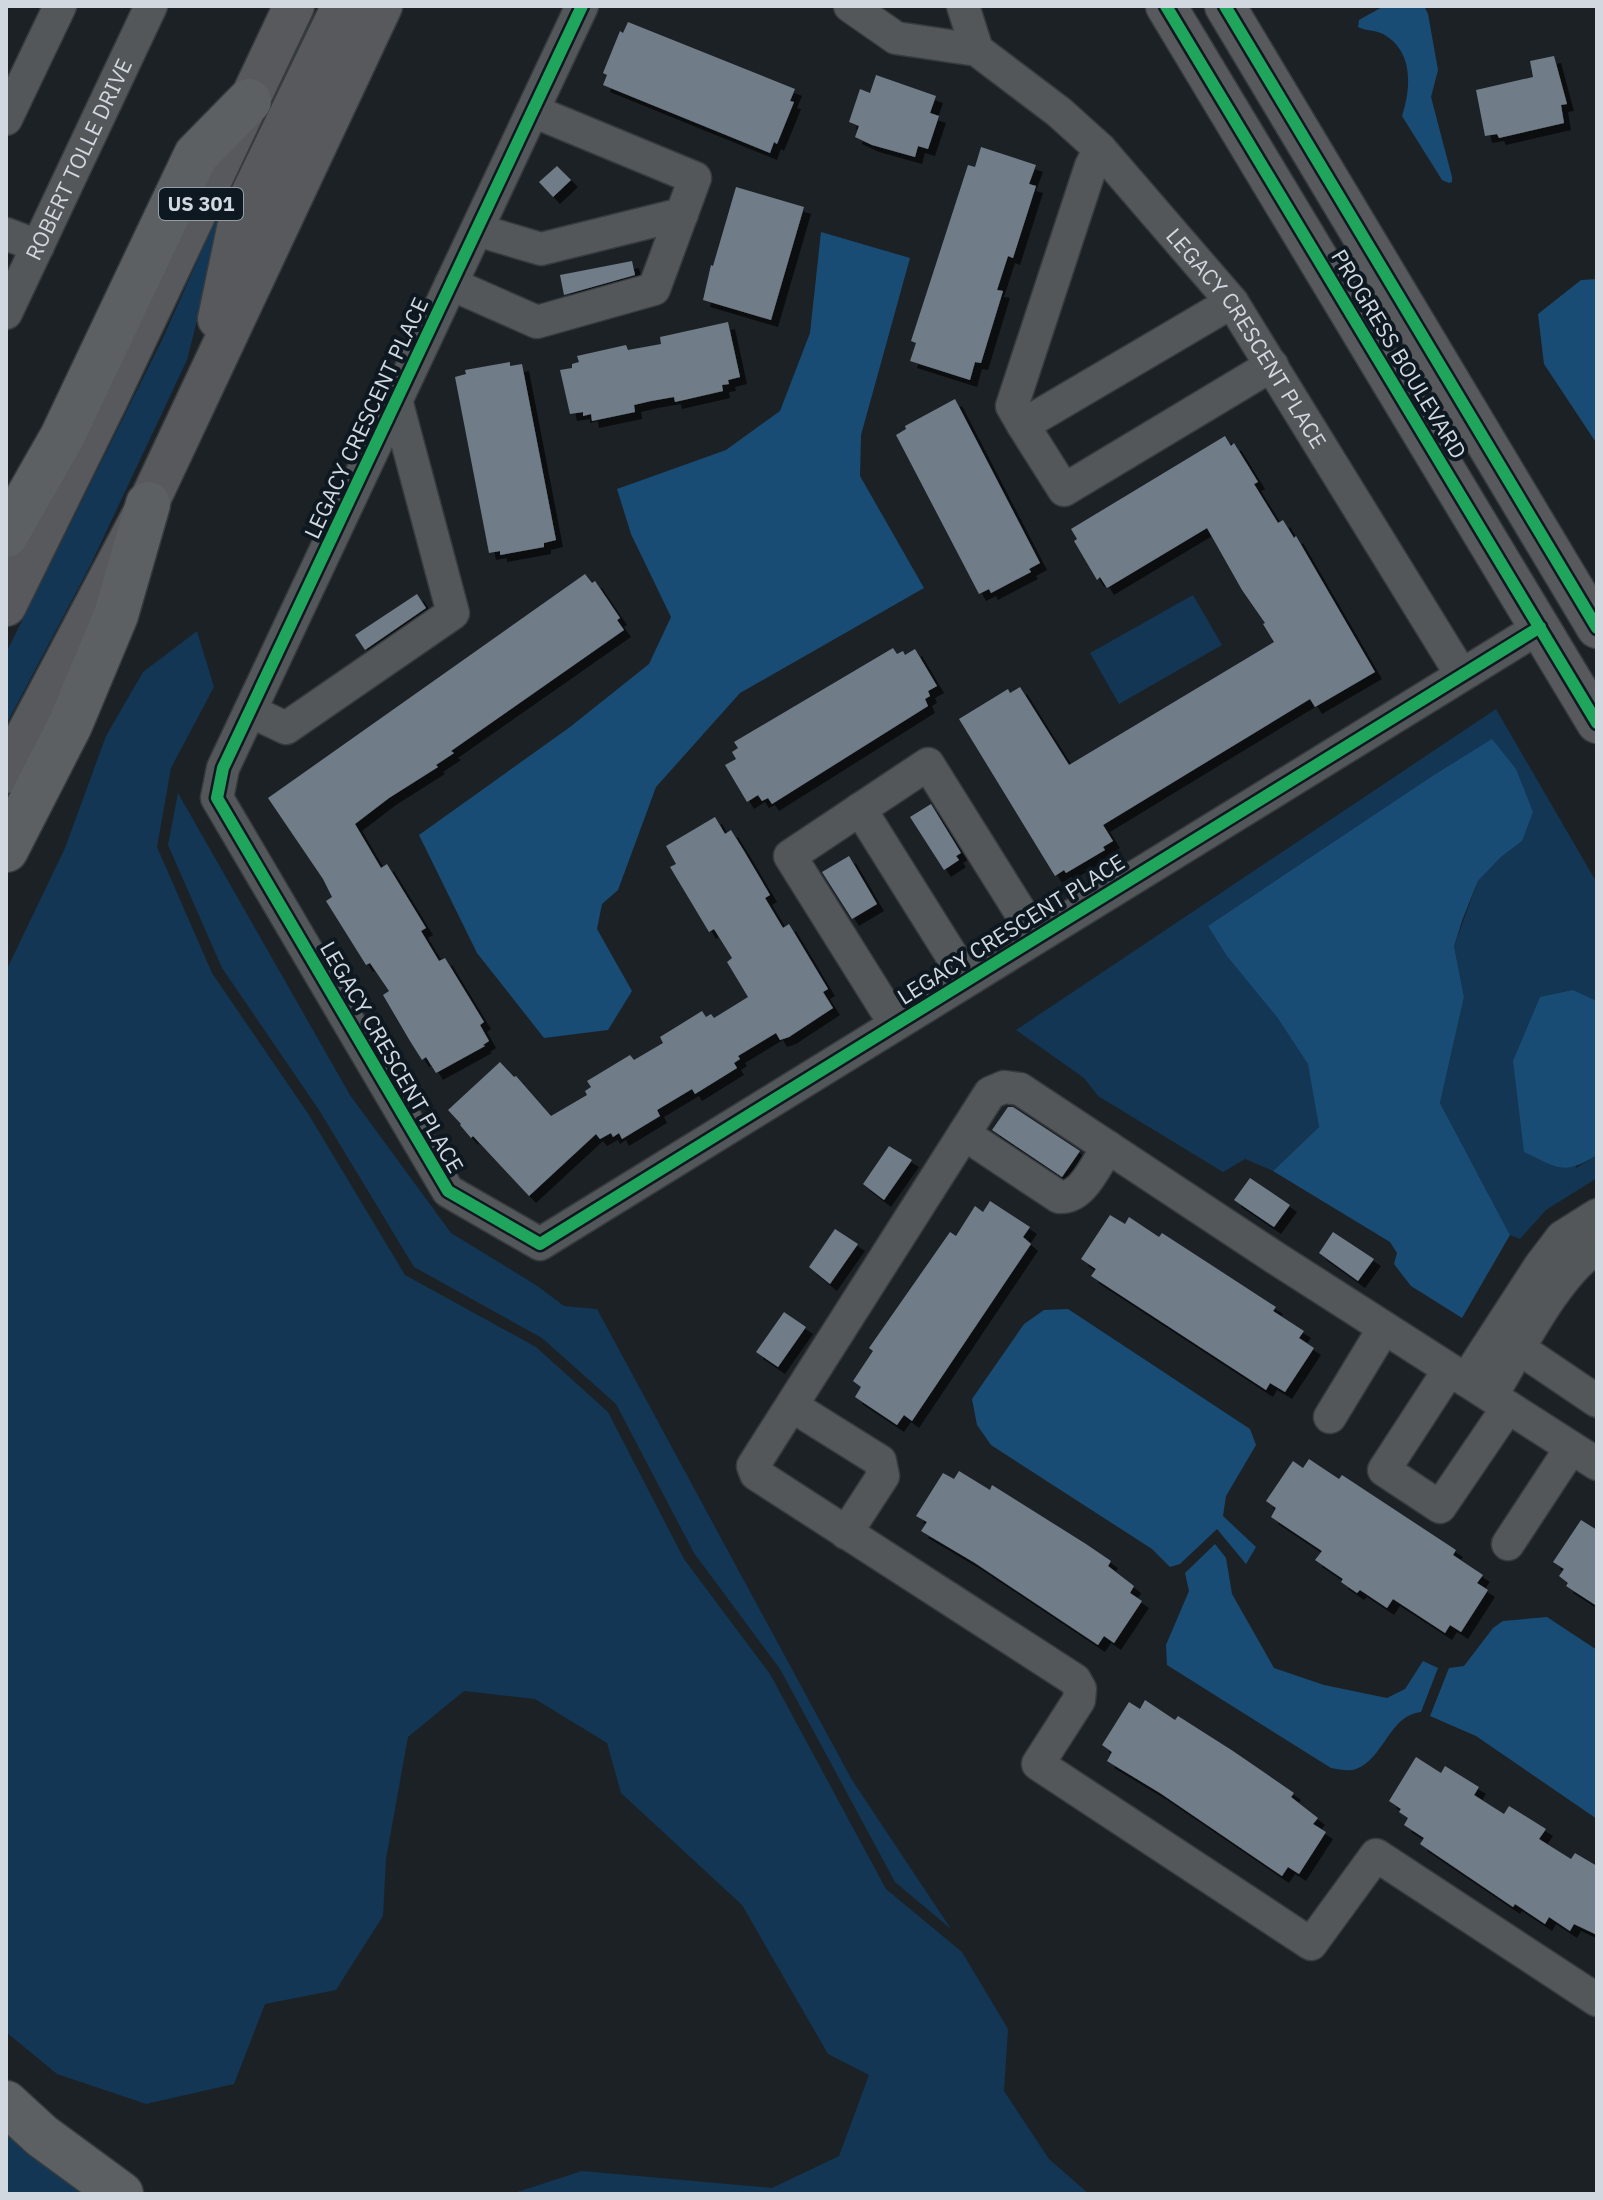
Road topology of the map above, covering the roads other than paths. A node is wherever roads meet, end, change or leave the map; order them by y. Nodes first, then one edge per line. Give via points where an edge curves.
1 (60, 6) edge
2 (151, 6) edge
3 (294, 6) edge
4 (342, 6) edge
5 (382, 6) edge
6 (582, 6) edge
7 (850, 6) edge
8 (963, 6) edge
9 (1166, 6) edge
10 (1181, 6) edge
11 (1225, 6) edge
12 (977, 50) junction
13 (249, 101) junction
14 (533, 111) junction
15 (6, 119) edge
16 (1100, 149) junction
17 (682, 214) junction
18 (477, 230) junction
19 (6, 234) edge
20 (38, 246) junction
21 (451, 284) junction
22 (10, 296) edge
23 (1232, 302) junction
24 (1405, 310) junction
25 (1272, 365) junction
26 (203, 386) junction
27 (396, 400) junction
28 (1023, 425) junction
29 (148, 504) junction
30 (6, 535) edge
31 (1560, 568) junction
32 (6, 606) edge
33 (1540, 627) junction
34 (1597, 628) edge
35 (1461, 674) junction
36 (250, 711) junction
37 (1597, 723) edge
38 (6, 773) edge
39 (860, 809) junction
40 (6, 850) edge
41 (1036, 937) junction
42 (967, 980) junction
43 (895, 1024) junction
44 (964, 1134) junction
45 (1108, 1147) junction
46 (1597, 1215) edge
47 (1597, 1248) edge
48 (1384, 1328) junction
49 (1520, 1349) junction
50 (1567, 1381) junction
51 (1479, 1388) junction
52 (1597, 1401) edge
53 (792, 1406) junction
54 (1330, 1417) dead end
55 (1536, 1425) junction
56 (1584, 1456) edge
57 (846, 1533) junction
58 (1508, 1544) dead end
59 (1597, 2000) edge
60 (6, 2103) edge
61 (121, 2194) edge

1 - 15 street
2 - 20 street, ROBERT TOLLE DRIVE
3 - 13 main road, US 301
4 - 26 main road via 239,219
5 - 26 main road
6 - 14 street, LEGACY CRESCENT PLACE
7 - 12 street, LEGACY CRESCENT PLACE via 896,38
8 - 12 street
9 - 33 main road, PROGRESS BOULEVARD
10 - 24 main road via 1271,155 1306,194 1360,285
11 - 24 main road, PROGRESS BOULEVARD
12 - 16 street, LEGACY CRESCENT PLACE
13 - 30 highway via 196,155 62,437
13 - 32 main road, US 301
14 - 17 street via 695,178
14 - 18 street, LEGACY CRESCENT PLACE
16 - 23 street, LEGACY CRESCENT PLACE
16 - 28 street via 1012,406
17 - 18 street via 541,249
17 - 21 street via 654,289 537,322
18 - 21 street, LEGACY CRESCENT PLACE
19 - 20 street
20 - 22 street, ROBERT TOLLE DRIVE
21 - 27 street, LEGACY CRESCENT PLACE
23 - 25 street, LEGACY CRESCENT PLACE
23 - 28 street
24 - 31 main road, PROGRESS BOULEVARD
25 - 28 street via 1064,490
25 - 35 street, LEGACY CRESCENT PLACE
26 - 29 main road
27 - 36 street, LEGACY CRESCENT PLACE
27 - 36 street via 453,613 286,728
29 - 38 main road
29 - 40 highway via 116,615 70,725
31 - 33 main road via 1558,595
31 - 34 main road, PROGRESS BOULEVARD
33 - 35 street, LEGACY CRESCENT PLACE
33 - 37 main road, PROGRESS BOULEVARD
35 - 41 street, LEGACY CRESCENT PLACE
36 - 43 street, LEGACY CRESCENT PLACE via 223,768 217,798 448,1191 540,1244
39 - 41 street via 928,764
39 - 42 street
39 - 43 street via 790,856
41 - 42 street, LEGACY CRESCENT PLACE
42 - 43 street, LEGACY CRESCENT PLACE
44 - 45 street via 990,1093 1004,1087 1020,1089
44 - 45 street via 1059,1197 1081,1188
44 - 53 street
45 - 48 street
46 - 51 street via 1562,1237 1540,1266
47 - 49 street via 1564,1277
48 - 51 street
48 - 54 street
49 - 50 street
49 - 51 street
50 - 52 street
50 - 55 street
51 - 55 street
53 - 57 street via 880,1461 883,1476
53 - 57 street via 753,1466 756,1474
55 - 56 street
56 - 58 street
57 - 59 street via 1075,1680 1079,1700 1038,1764 1311,1944 1376,1855
60 - 61 highway

